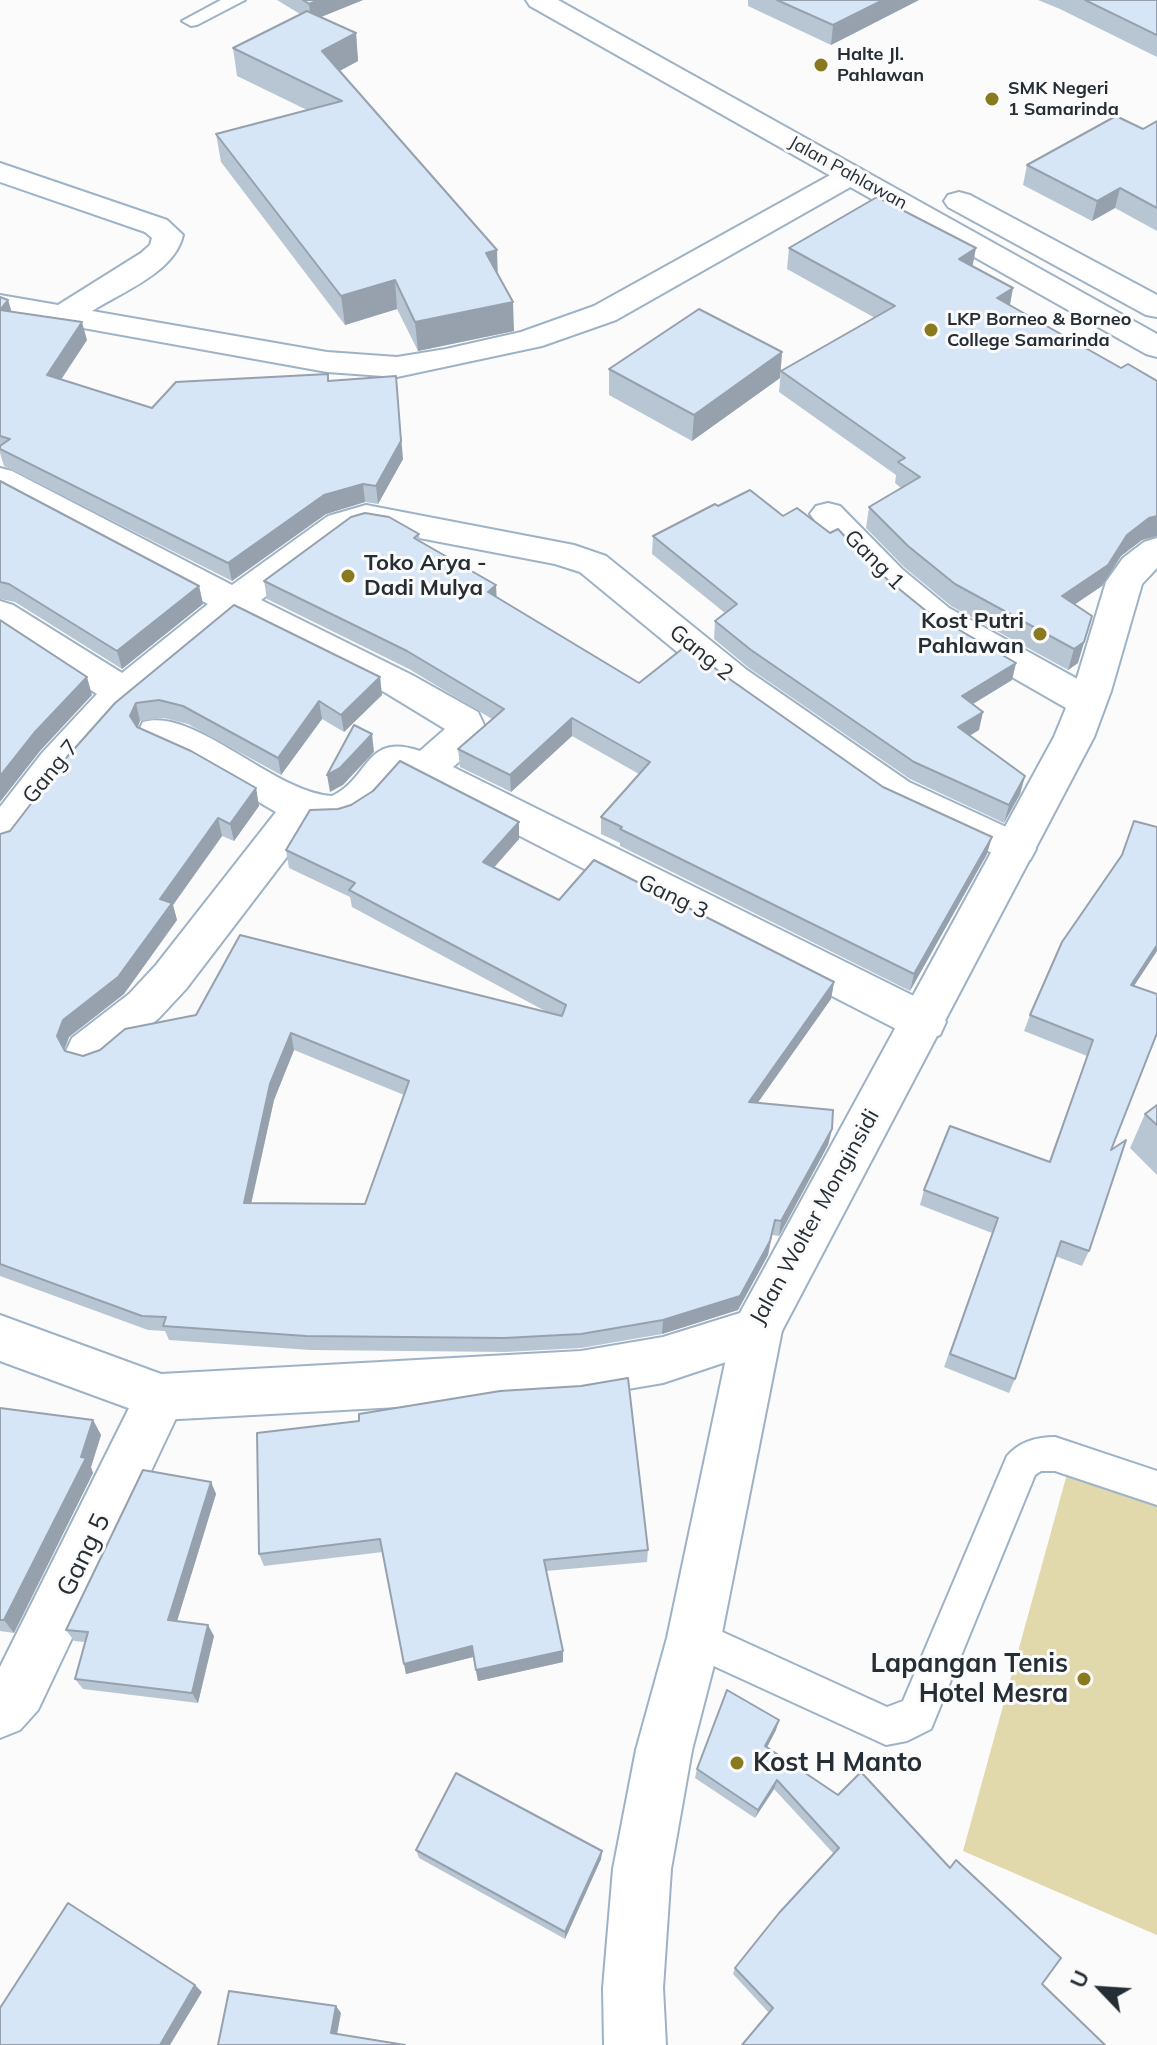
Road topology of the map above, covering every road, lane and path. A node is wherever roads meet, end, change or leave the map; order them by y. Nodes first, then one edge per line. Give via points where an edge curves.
1 (236, 0) edge
2 (539, 0) edge
3 (588, 0) edge
4 (191, 21) dead end
5 (674, 49) junction
6 (646, 60) junction
7 (840, 137) dead end
8 (0, 172) edge
9 (851, 175) junction
10 (936, 189) dead end
11 (0, 304) edge
12 (1157, 308) edge
13 (65, 314) junction
14 (1157, 347) edge
15 (0, 479) edge
16 (828, 514) dead end
17 (366, 516) joint
18 (1157, 550) edge
19 (234, 602) junction
20 (0, 614) edge
21 (114, 701) junction
22 (1087, 702) junction
23 (157, 732) edge
24 (424, 769) junction
25 (303, 807) junction
26 (0, 836) edge
27 (1016, 849) junction
28 (924, 1022) junction
29 (88, 1051) edge
30 (757, 1330) junction
31 (0, 1338) edge
32 (161, 1397) junction
33 (1157, 1488) edge
34 (694, 1638) junction
35 (0, 1710) edge
36 (635, 2045) edge

1 - 4 lane
2 - 6 street, Jalan Pahlawan
3 - 5 street, Jalan Pahlawan
5 - 6 street
5 - 7 street, Jalan Pahlawan
6 - 9 street, Jalan Pahlawan
8 - 13 street via 156,226 168,235 165,248 152,260
9 - 13 street via 605,313 531,339 419,364 327,362
9 - 14 street, Jalan Pahlawan
10 - 12 street, Jalan Pahlawan
11 - 13 street
15 - 19 street
16 - 22 street, Gang 1 via 889,578 936,617
17 - 19 street, Gang 7 via 340,524
17 - 27 street, Gang 2 via 561,553 593,564 734,679 895,792
18 - 22 street, Jalan Wolter Monginsidi via 1124,582
19 - 21 street, Gang 7
19 - 24 street via 464,722 458,741
20 - 21 street
21 - 26 street, Gang 7 via 56,763
22 - 27 street, Jalan Wolter Monginsidi
23 - 25 street
24 - 25 street, Gang 3 via 398,758 348,807
24 - 28 street, Gang 3
25 - 29 street via 171,977
27 - 28 street, Jalan Wolter Monginsidi
28 - 30 street, Jalan Wolter Monginsidi
30 - 32 street, Jalan Wolter Monginsidi via 678,1356 581,1374
30 - 34 street
31 - 32 street, Jalan Wolter Monginsidi
32 - 35 street, Gang 5 via 18,1690
33 - 34 lane via 1055,1454 1027,1459 917,1715 907,1722 886,1726
34 - 36 street via 664,1750 642,1869 633,1988

